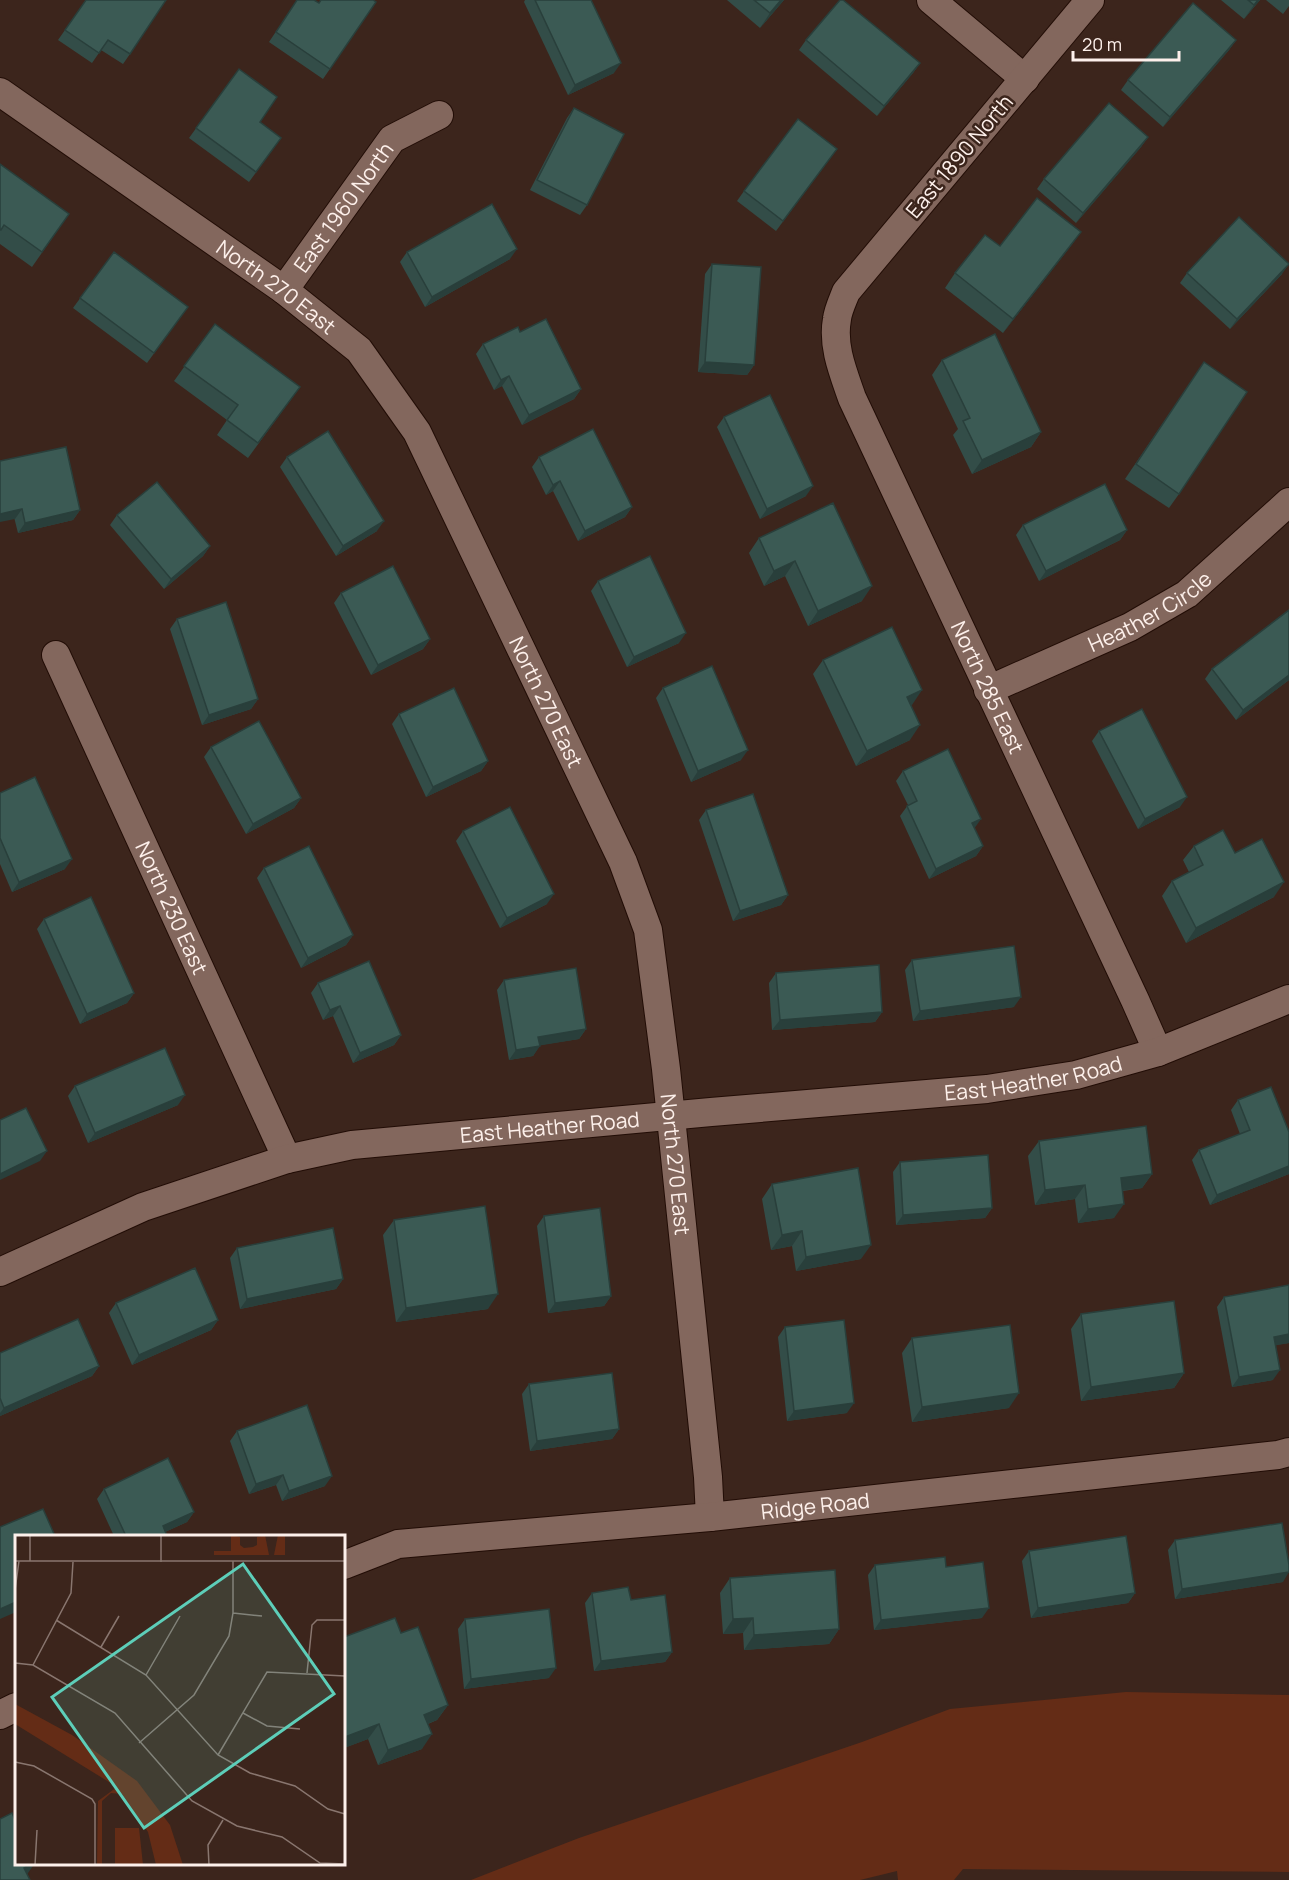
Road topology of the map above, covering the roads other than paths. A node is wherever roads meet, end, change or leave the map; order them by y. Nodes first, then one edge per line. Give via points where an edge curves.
1 (931, 0) edge
2 (1090, 0) edge
3 (1025, 79) junction
4 (0, 92) edge
5 (439, 115) dead end
6 (284, 290) junction
7 (837, 317) joint
8 (1289, 502) edge
9 (56, 655) dead end
10 (988, 690) junction
11 (1289, 999) edge
12 (1158, 1052) junction
13 (671, 1116) junction
14 (287, 1159) junction
15 (0, 1272) edge
16 (1289, 1452) edge
17 (710, 1517) junction
18 (345, 1565) edge
19 (15, 1708) edge
20 (0, 1715) edge

1 - 3 street
2 - 3 street, East 1890 North
3 - 7 street, East 1890 North via 846,292
4 - 6 street, North 270 East
5 - 6 street, East 1960 North via 392,139
6 - 13 street, North 270 East via 359,350 417,432 622,862 648,930
7 - 10 street, North 285 East via 835,340 852,398
8 - 10 street, Heather Circle via 1187,594 1130,627
9 - 14 street, North 230 East
10 - 12 street, North 285 East
11 - 12 street, East Heather Road
12 - 13 street, East Heather Road via 1076,1075 987,1089
13 - 14 street, East Heather Road via 352,1145
13 - 17 street, North 270 East
14 - 15 street, East Heather Road via 142,1207
16 - 17 street, Ridge Road
17 - 18 street, Ridge Road via 398,1544
19 - 20 street

